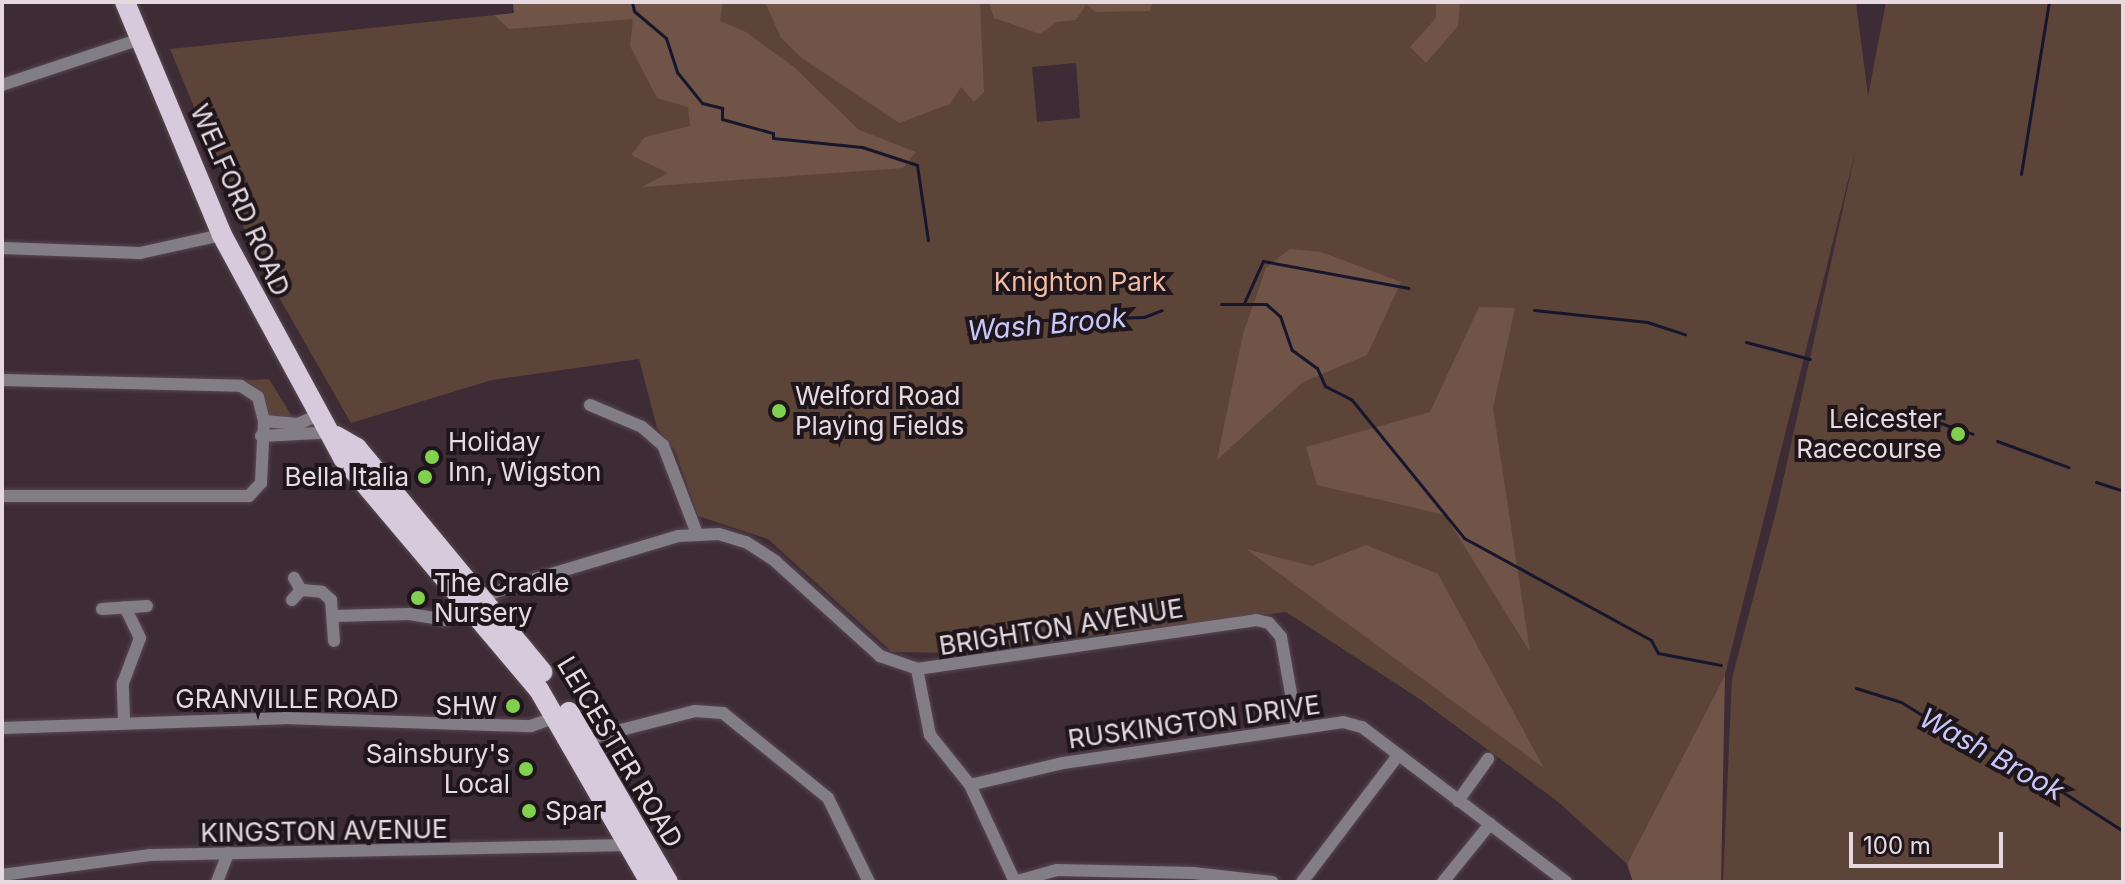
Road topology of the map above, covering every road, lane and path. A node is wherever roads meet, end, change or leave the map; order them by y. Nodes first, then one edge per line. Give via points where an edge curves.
1 (125, 2) edge
2 (140, 39) junction
3 (2, 85) edge
4 (222, 235) junction
5 (2, 248) edge
6 (2, 380) edge
7 (590, 405) dead end
8 (328, 425) junction
9 (262, 429) junction
10 (2, 496) edge
11 (696, 531) junction
12 (294, 578) dead end
13 (476, 602) junction
14 (147, 606) dead end
15 (125, 607) junction
16 (102, 609) dead end
17 (333, 616) junction
18 (334, 641) dead end
19 (917, 669) junction
20 (562, 714) junction
21 (124, 720) junction
22 (2, 728) edge
23 (1297, 728) junction
24 (586, 739) junction
25 (1397, 757) junction
26 (1488, 759) dead end
27 (970, 785) junction
28 (1458, 801) junction
29 (1490, 824) junction
30 (638, 844) junction
31 (228, 853) junction
32 (2, 875) edge
33 (1082, 876) edge
34 (1193, 877) edge
35 (217, 882) edge
36 (650, 882) edge
37 (668, 882) edge
38 (869, 882) edge
39 (1014, 882) edge
40 (1272, 882) edge
41 (1302, 882) edge
42 (1443, 882) edge
43 (1566, 882) edge

1 - 2 main road, WELFORD ROAD
2 - 3 street
2 - 4 main road, WELFORD ROAD
4 - 5 street via 140,253
4 - 8 main road, WELFORD ROAD
6 - 9 street via 241,386 258,397
7 - 11 street via 642,427 663,445
8 - 9 street
8 - 13 main road, LEICESTER ROAD via 357,448
9 - 10 street via 261,483 249,496
11 - 13 street, BRIGHTON AVENUE
11 - 19 street, BRIGHTON AVENUE via 746,542 880,656
12 - 17 street via 296,595 328,596
13 - 17 street, BRIGHTON AVENUE via 446,620 409,614
13 - 20 main road, LEICESTER ROAD
14 - 15 street
15 - 16 street
15 - 21 street via 140,638 121,690
17 - 18 street
19 - 23 street, BRIGHTON AVENUE via 1256,620 1269,623 1281,637
19 - 27 street via 930,735
20 - 21 street, GRANVILLE ROAD via 531,726 284,718
20 - 24 main road, LEICESTER ROAD
20 - 30 main road, LEICESTER ROAD
21 - 22 street, GRANVILLE ROAD
23 - 25 street, RUSKINGTON DRIVE via 1343,722 1362,727
23 - 27 street, RUSKINGTON DRIVE via 1000,774
24 - 30 main road, LEICESTER ROAD
24 - 38 street via 695,711 723,713 828,798
25 - 28 street, RUSKINGTON DRIVE
25 - 41 street
26 - 28 street
27 - 39 street
28 - 29 street, RUSKINGTON DRIVE
29 - 42 street
29 - 43 street, RUSKINGTON DRIVE
30 - 31 street, KINGSTON AVENUE
30 - 36 main road, LEICESTER ROAD
30 - 37 main road, LEICESTER ROAD
31 - 32 street, KINGSTON AVENUE via 149,855
31 - 35 street
33 - 34 street
33 - 39 street via 1036,873
34 - 40 street

